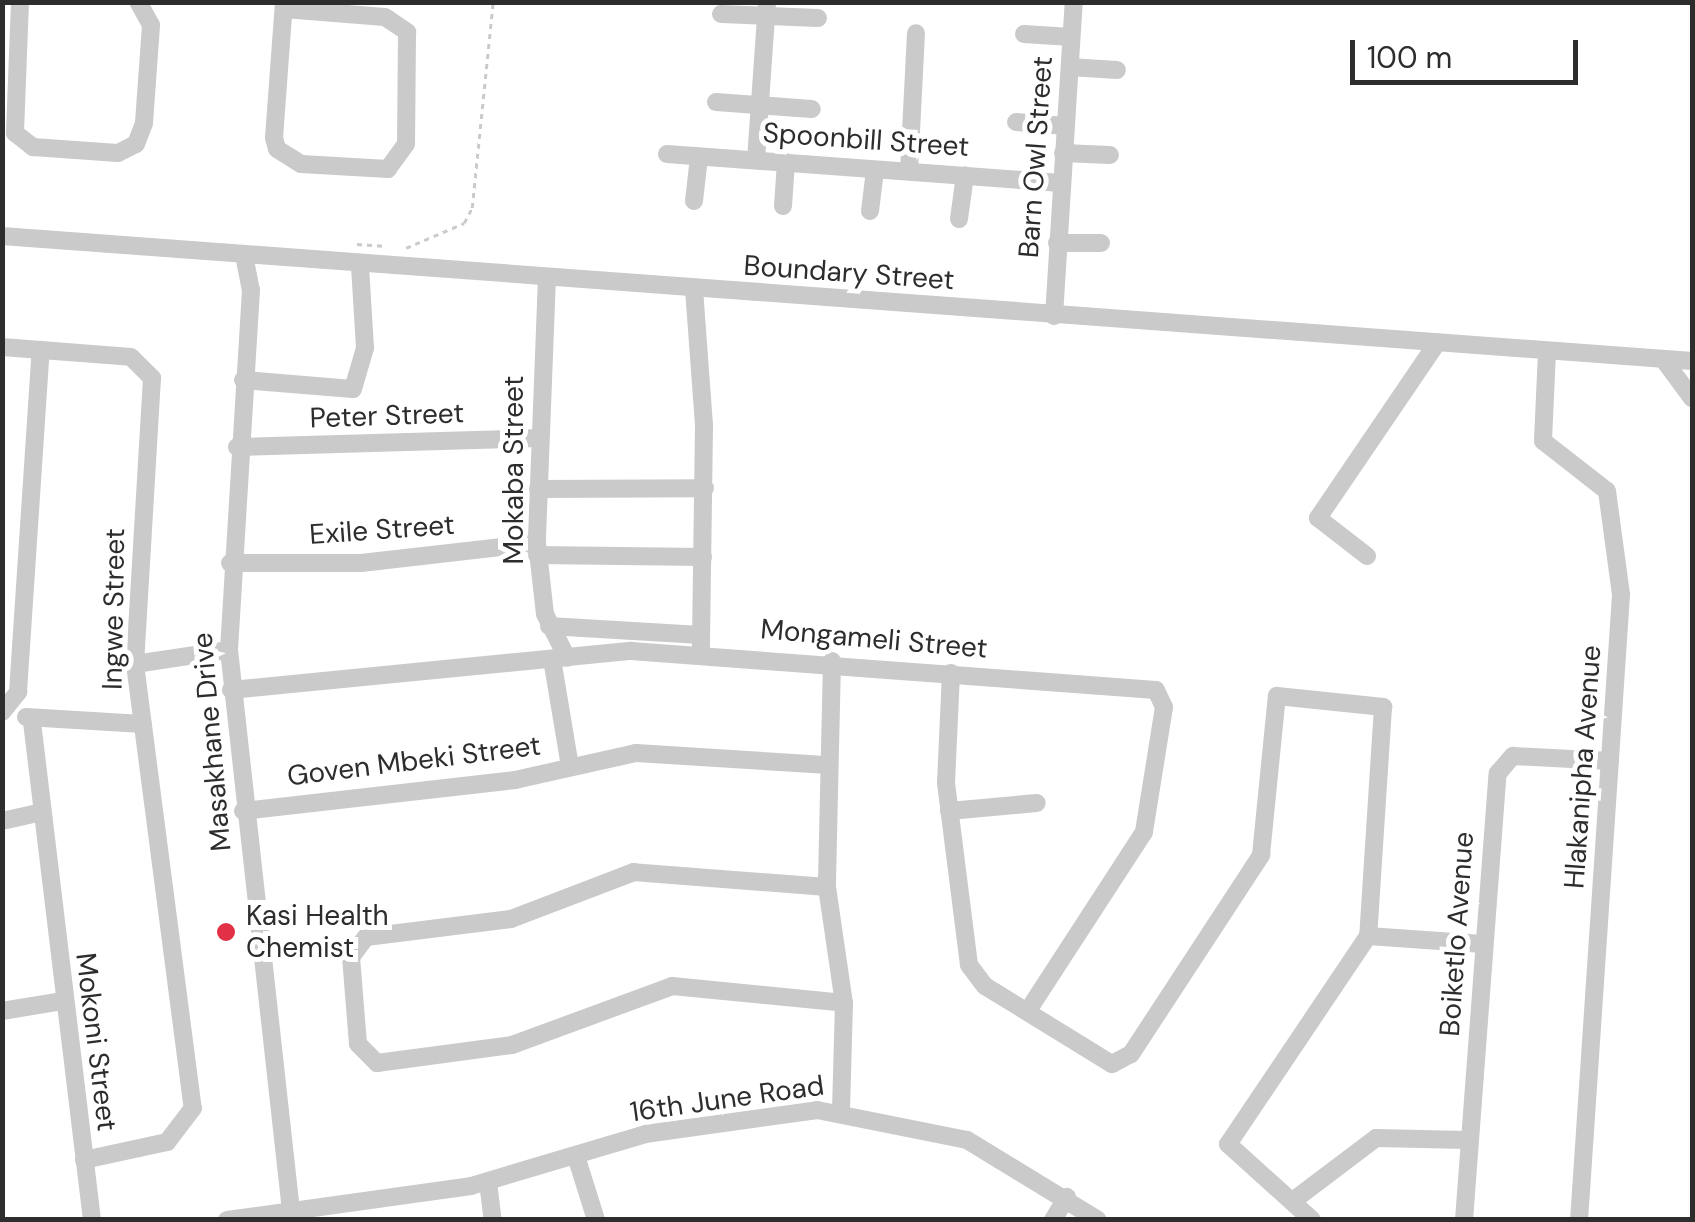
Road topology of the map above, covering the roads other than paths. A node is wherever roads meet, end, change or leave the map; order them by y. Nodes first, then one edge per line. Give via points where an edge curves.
1 (20, 2) edge
2 (138, 2) edge
3 (1074, 2) edge
4 (284, 6) edge
5 (766, 10) edge
6 (721, 14) dead end
7 (818, 18) dead end
8 (916, 33) dead end
9 (1024, 34) dead end
10 (1072, 38) junction
11 (1070, 67) junction
12 (1116, 70) dead end
13 (716, 102) dead end
14 (760, 104) junction
15 (812, 108) dead end
16 (1016, 122) dead end
17 (1066, 126) junction
18 (1063, 153) junction
19 (668, 154) dead end
20 (1110, 155) dead end
21 (699, 156) junction
22 (756, 160) junction
23 (786, 162) junction
24 (875, 170) junction
25 (909, 171) junction
26 (965, 175) junction
27 (1061, 184) junction
28 (694, 201) dead end
29 (783, 206) dead end
30 (870, 210) dead end
31 (960, 219) dead end
32 (2, 236) edge
33 (1058, 243) junction
34 (1101, 243) dead end
35 (245, 260) junction
36 (354, 266) junction
37 (546, 277) junction
38 (694, 289) junction
39 (1054, 316) junction
40 (1436, 343) junction
41 (2, 347) edge
42 (41, 350) junction
43 (1546, 352) junction
44 (1663, 359) junction
45 (1692, 360) edge
46 (243, 380) junction
47 (1692, 398) edge
48 (539, 438) junction
49 (237, 447) junction
50 (705, 488) junction
51 (538, 489) junction
52 (537, 549) junction
53 (1367, 556) dead end
54 (703, 557) junction
55 (230, 563) junction
56 (549, 626) junction
57 (701, 644) junction
58 (229, 650) junction
59 (559, 659) junction
60 (832, 661) junction
61 (135, 664) junction
62 (951, 674) junction
63 (232, 690) junction
64 (8, 709) edge
65 (32, 722) junction
66 (143, 724) junction
67 (1610, 760) junction
68 (829, 765) junction
69 (570, 767) junction
70 (1037, 803) dead end
71 (949, 811) junction
72 (42, 812) junction
73 (242, 812) junction
74 (2, 821) edge
75 (827, 887) junction
76 (1368, 936) junction
77 (1483, 944) junction
78 (62, 1001) junction
79 (844, 1003) junction
80 (1028, 1009) junction
81 (2, 1010) edge
82 (841, 1110) junction
83 (1468, 1140) junction
84 (576, 1156) junction
85 (84, 1160) junction
86 (488, 1182) junction
87 (1067, 1198) junction
88 (1298, 1198) junction
89 (292, 1214) edge
90 (92, 1220) edge
91 (226, 1220) edge
92 (493, 1220) edge
93 (596, 1220) edge
94 (1053, 1220) edge
95 (1098, 1220) edge
96 (1312, 1220) edge
97 (1464, 1220) edge
98 (1579, 1220) edge

1 - 2 street via 15,133 33,147 118,154 136,144 144,123 151,25
3 - 10 street, Barn Owl Street
4 - 4 street via 276,148 301,164 388,169 406,144 407,32 385,18
5 - 6 street
5 - 7 street
5 - 14 street
8 - 25 street
9 - 10 street
10 - 11 street, Barn Owl Street
11 - 12 street
11 - 17 street, Barn Owl Street
13 - 14 street
14 - 15 street
14 - 22 street
16 - 17 street
17 - 18 street, Barn Owl Street
18 - 20 street
18 - 27 street, Barn Owl Street
19 - 21 street, Spoonbill Street
21 - 22 street, Spoonbill Street
21 - 28 street
22 - 23 street, Spoonbill Street
23 - 24 street, Spoonbill Street
23 - 29 street
24 - 25 street, Spoonbill Street
24 - 30 street
25 - 26 street, Spoonbill Street
26 - 27 street, Spoonbill Street
26 - 31 street
27 - 33 street, Barn Owl Street
32 - 35 street, Boundary Street
33 - 34 street
33 - 39 street, Barn Owl Street
35 - 36 street, Boundary Street
35 - 46 street, Masakhane Drive
36 - 37 street, Boundary Street
36 - 46 street via 365,348 353,389
37 - 38 street, Boundary Street
37 - 48 street, Mokaba Street
38 - 39 street, Boundary Street
38 - 50 street
39 - 40 street, Boundary Street
40 - 43 street, Boundary Street
40 - 53 street via 1318,518
41 - 42 street, Ingwe Street
42 - 61 street, Ingwe Street via 131,357 151,373
42 - 64 street
43 - 44 street, Boundary Street
43 - 67 street, Hlakanipha Avenue via 1543,441 1601,484 1616,530 1621,626
44 - 45 street, Boundary Street
44 - 47 street
46 - 49 street, Masakhane Drive
48 - 49 street, Peter Street
48 - 51 street, Mokaba Street
49 - 55 street, Masakhane Drive
50 - 51 street
50 - 54 street
51 - 52 street, Mokaba Street
52 - 54 street, Exile Street
52 - 55 street, Exile Street via 361,564
52 - 56 street, Mokaba Street
54 - 57 street
55 - 58 street, Masakhane Drive
56 - 57 street
56 - 59 street, Mokaba Street
57 - 59 street, Mongameli Street
57 - 60 street, Mongameli Street
58 - 61 street
58 - 63 street, Masakhane Drive
59 - 63 street, Mongameli Street
59 - 69 street, Mokaba Street
60 - 62 street, Mongameli Street
60 - 68 street
61 - 66 street, Ingwe Street
62 - 71 street
62 - 80 street, Mongameli Street via 1150,689 1164,702 1144,832
63 - 73 street, Masakhane Drive
64 - 65 street
65 - 66 street
65 - 72 street, Mokoni Street
66 - 85 street, Ingwe Street via 193,1108 167,1142
67 - 77 street, Boiketlo Avenue via 1520,756 1502,764
67 - 98 street, Hlakanipha Avenue
68 - 69 street, Goven Mbeki Street via 648,752
68 - 75 street
69 - 73 street, Goven Mbeki Street
70 - 71 street
71 - 80 street via 969,965 979,982
72 - 74 street
72 - 78 street, Mokoni Street
73 - 89 street, Masakhane Drive
75 - 79 street
75 - 79 street via 634,872 511,919 366,937 351,957 358,1044 378,1063 512,1045 672,986
76 - 77 street
76 - 80 street via 1385,711 1372,701 1282,693 1272,710 1263,851 1131,1054 1112,1064
76 - 88 street via 1229,1140
77 - 83 street, Boiketlo Avenue
78 - 81 street
78 - 85 street, Mokoni Street
79 - 82 street
82 - 84 street, 16th June Road via 646,1134
82 - 87 street, 16th June Road via 967,1140
83 - 88 street via 1376,1138
83 - 97 street, Boiketlo Avenue
84 - 86 street, 16th June Road
84 - 93 street
85 - 90 street, Mokoni Street
86 - 89 street, 16th June Road
86 - 92 street
87 - 94 street
87 - 95 street, 16th June Road
88 - 96 street
89 - 91 street, 16th June Road

